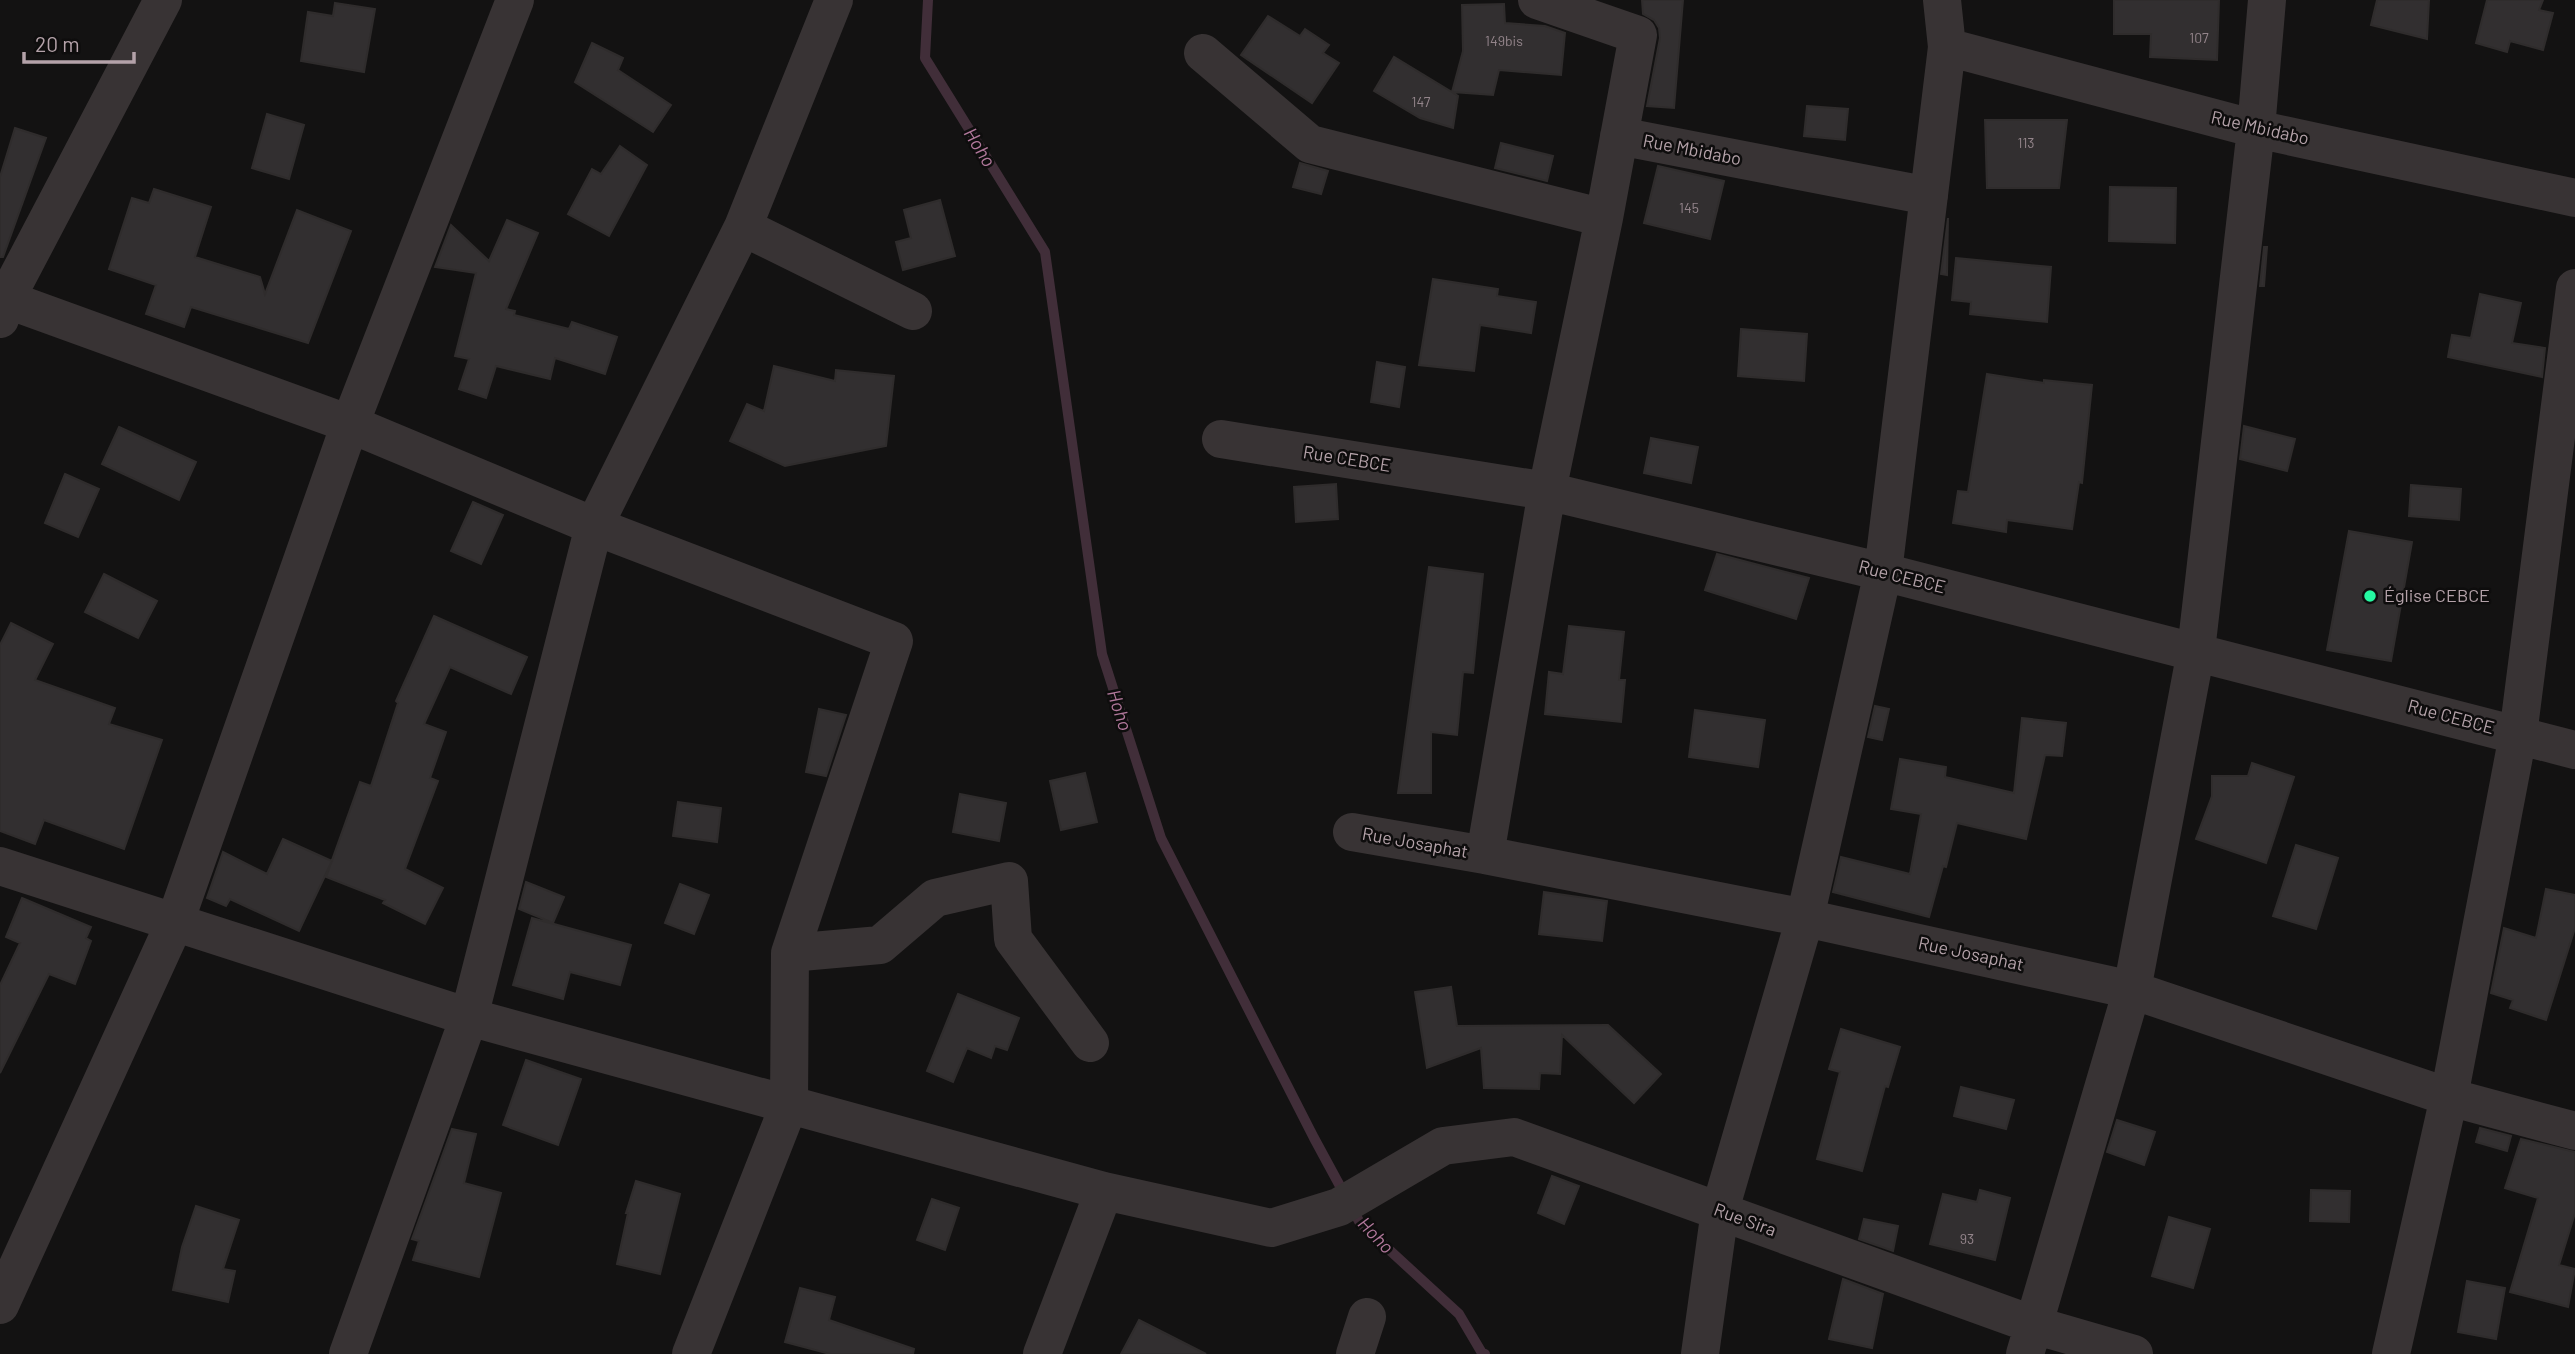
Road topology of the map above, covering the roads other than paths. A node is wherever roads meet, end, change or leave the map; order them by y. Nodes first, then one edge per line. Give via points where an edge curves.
1 (163, 0) edge
2 (515, 0) edge
3 (834, 0) edge
4 (1537, 0) edge
5 (1942, 0) edge
6 (2267, 0) edge
7 (1947, 47) junction
8 (1203, 53) dead end
9 (2256, 129) junction
10 (1619, 136) junction
11 (1929, 196) junction
12 (2575, 198) edge
13 (1604, 218) junction
14 (743, 227) junction
15 (2575, 288) edge
16 (2, 305) edge
17 (913, 311) dead end
18 (350, 424) junction
19 (1221, 439) dead end
20 (1547, 491) junction
21 (594, 526) junction
22 (1883, 572) junction
23 (2196, 651) junction
24 (2518, 735) junction
25 (2575, 750) edge
26 (1352, 832) dead end
27 (1485, 855) junction
28 (0, 866) edge
29 (1805, 918) junction
30 (175, 922) junction
31 (790, 953) junction
32 (2132, 990) junction
33 (469, 1017) junction
34 (1090, 1042) dead end
35 (2449, 1097) junction
36 (789, 1105) junction
37 (2575, 1131) edge
38 (1104, 1191) junction
39 (1720, 1210) junction
40 (0, 1305) edge
41 (1367, 1317) dead end
42 (2030, 1340) edge
43 (348, 1354) edge
44 (691, 1354) edge
45 (1042, 1354) edge
46 (1355, 1354) edge
47 (1700, 1354) edge
48 (2134, 1354) edge
49 (2391, 1354) edge

1 - 16 street
2 - 18 street
3 - 14 street
4 - 10 street via 1638,35
5 - 7 street
6 - 9 street
7 - 9 street, Rue Mbidabo
7 - 11 street
8 - 13 street via 1310,144
9 - 12 street, Rue Mbidabo
9 - 23 street
10 - 11 street, Rue Mbidabo
10 - 13 street
11 - 22 street
13 - 20 street
14 - 17 street
14 - 21 street
15 - 24 street
16 - 18 street
18 - 21 street
18 - 30 street
19 - 20 street, Rue CEBCE
20 - 22 street, Rue CEBCE
20 - 27 street
21 - 31 street via 894,641
21 - 33 street
22 - 23 street, Rue CEBCE
22 - 29 street
23 - 24 street, Rue CEBCE
23 - 32 street
24 - 25 street, Rue CEBCE
24 - 35 street
26 - 27 street, Rue Josaphat
27 - 29 street, Rue Josaphat
28 - 30 street, Rue Sira
29 - 32 street, Rue Josaphat
29 - 39 street
30 - 33 street, Rue Sira
30 - 40 street
31 - 34 street via 880,945 935,898 1009,881 1013,939
31 - 36 street
32 - 35 street, Rue Josaphat
32 - 42 street
33 - 36 street, Rue Sira
33 - 43 street
35 - 37 street, Rue Josaphat
35 - 49 street
36 - 38 street, Rue Sira
36 - 44 street
38 - 39 street, Rue Sira via 1271,1228 1350,1200 1443,1146 1514,1137
38 - 45 street
39 - 42 street, Rue Sira
39 - 47 street
41 - 46 street
42 - 48 street, Rue Sira

